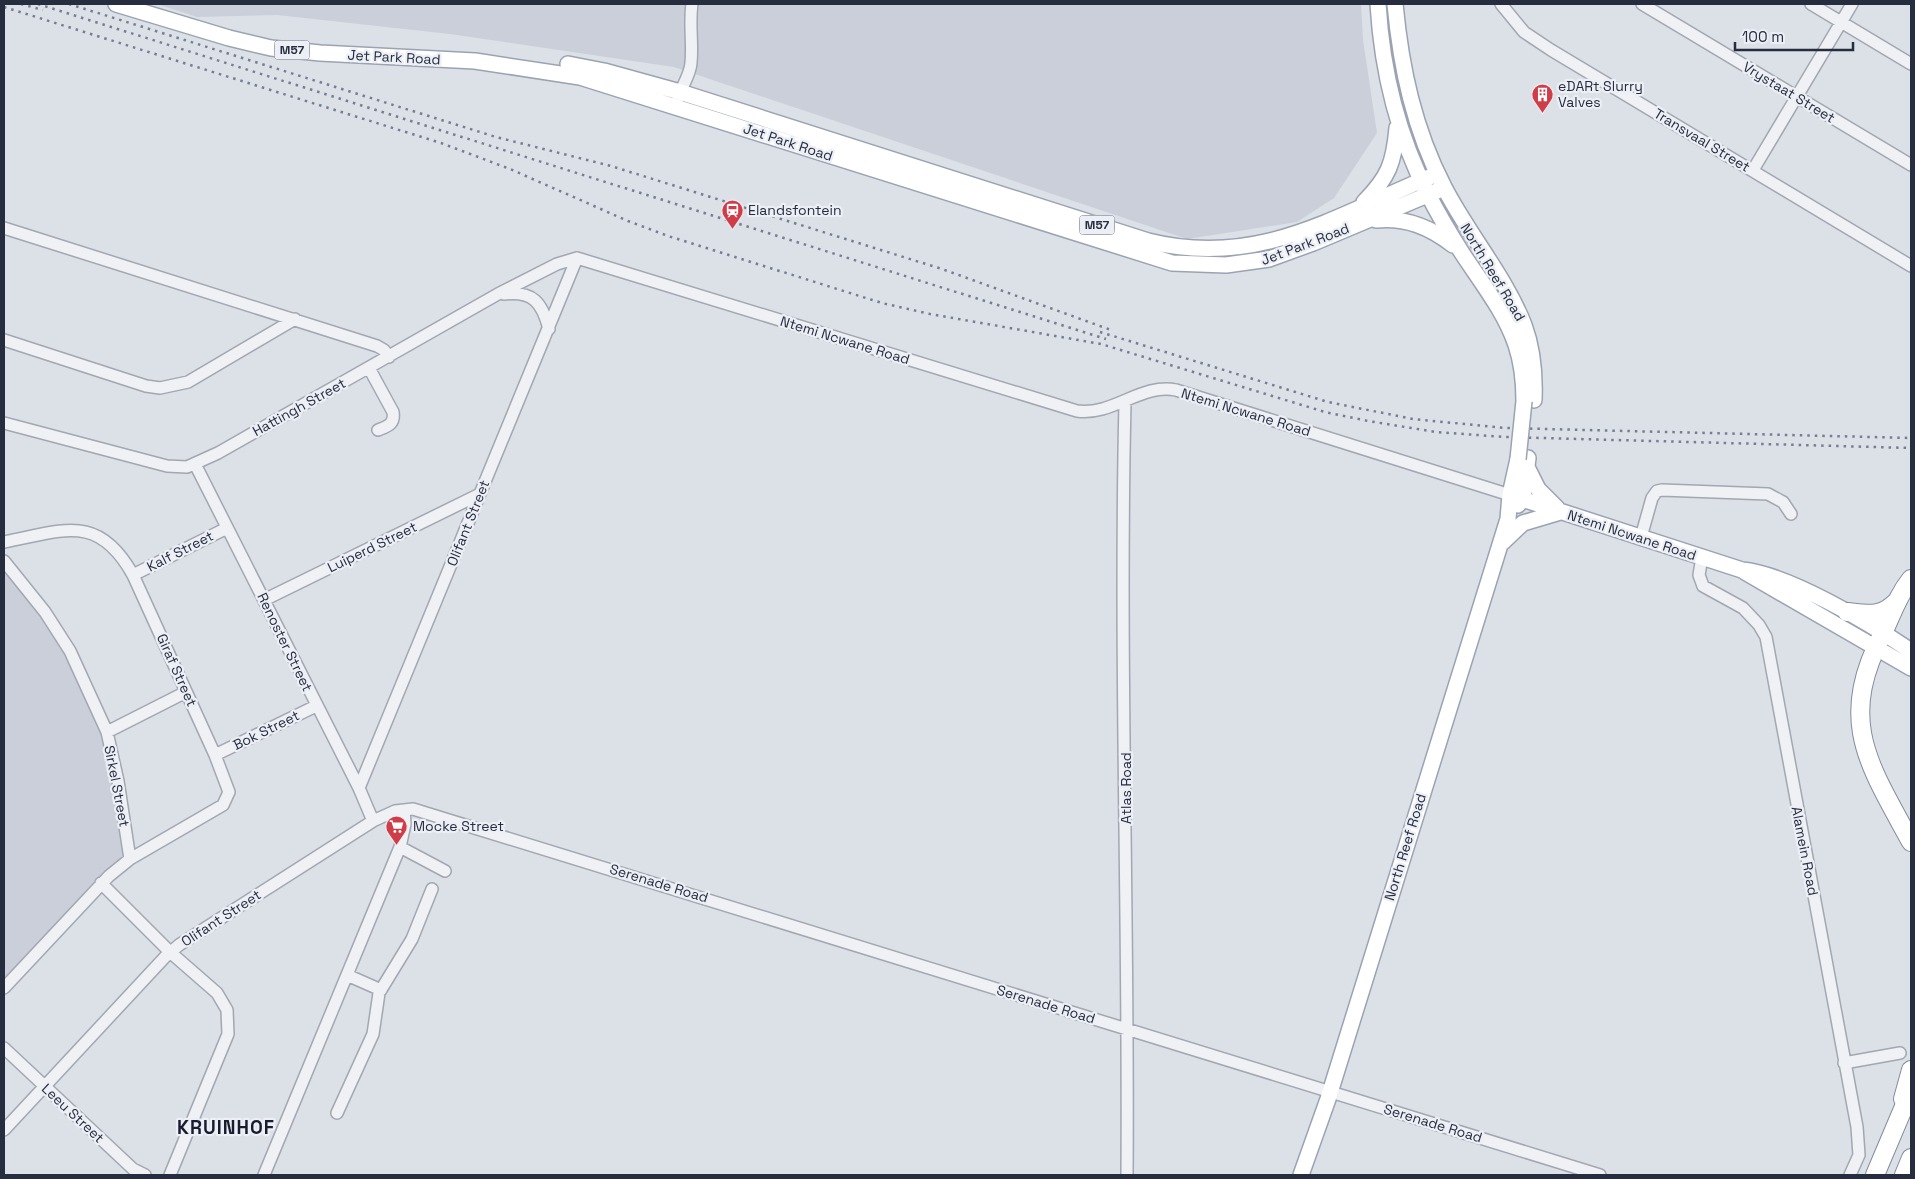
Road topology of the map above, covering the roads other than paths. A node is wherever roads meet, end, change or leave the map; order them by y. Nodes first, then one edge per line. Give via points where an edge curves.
1 (116, 4) edge
2 (138, 4) edge
3 (692, 4) edge
4 (1378, 4) edge
5 (1395, 4) edge
6 (1501, 4) edge
7 (1642, 4) edge
8 (1810, 4) edge
9 (1852, 4) edge
10 (1841, 22) junction
11 (1911, 64) edge
12 (1796, 96) junction
13 (678, 99) junction
14 (1398, 120) junction
15 (1911, 165) edge
16 (1753, 170) junction
17 (1437, 174) junction
18 (1425, 187) junction
19 (1444, 188) junction
20 (1362, 214) junction
21 (4, 228) edge
22 (1460, 251) junction
23 (577, 258) junction
24 (1911, 266) edge
25 (498, 294) junction
26 (295, 319) junction
27 (549, 329) junction
28 (4, 340) edge
29 (389, 357) junction
30 (369, 368) junction
31 (1529, 401) junction
32 (1125, 402) junction
33 (4, 423) edge
34 (378, 430) dead end
35 (1525, 461) junction
36 (195, 464) junction
37 (480, 494) junction
38 (1516, 496) junction
39 (1562, 512) junction
40 (1791, 514) dead end
41 (227, 528) junction
42 (1641, 537) junction
43 (4, 542) edge
44 (1497, 549) junction
45 (1702, 557) junction
46 (4, 561) edge
47 (1742, 570) junction
48 (133, 575) junction
49 (1911, 579) edge
50 (264, 600) junction
51 (1896, 602) junction
52 (1847, 612) junction
53 (1879, 639) junction
54 (1911, 650) edge
55 (1911, 668) edge
56 (186, 692) junction
57 (316, 706) junction
58 (107, 732) junction
59 (215, 755) junction
60 (359, 788) junction
61 (404, 810) junction
62 (373, 821) junction
63 (492, 833) joint
64 (1911, 842) edge
65 (400, 848) junction
66 (130, 859) junction
67 (445, 871) dead end
68 (101, 883) junction
69 (432, 889) dead end
70 (170, 952) junction
71 (347, 975) junction
72 (4, 988) edge
73 (381, 990) junction
74 (1128, 1029) junction
75 (4, 1048) edge
76 (1900, 1053) dead end
77 (1844, 1063) junction
78 (1911, 1070) edge
79 (45, 1086) junction
80 (1911, 1090) edge
81 (1330, 1091) junction
82 (1903, 1110) junction
83 (337, 1113) dead end
84 (4, 1130) edge
85 (1911, 1158) edge
86 (130, 1172) edge
87 (145, 1175) edge
88 (170, 1175) edge
89 (264, 1175) edge
90 (1128, 1175) edge
91 (1302, 1175) edge
92 (1600, 1175) edge
93 (1850, 1175) edge
94 (1875, 1175) edge
95 (1904, 1175) edge

1 - 13 main road, Jet Park Road / M57 via 271,48 475,61 560,73
2 - 13 main road, Jet Park Road / M57 via 271,42 551,62 604,71
3 - 13 street via 691,62
4 - 14 main road
5 - 17 main road via 1409,98
6 - 16 street, Transvaal Street via 1515,23 1537,40
7 - 12 street, Vrystaat Street
8 - 10 street
9 - 10 street
10 - 11 street
10 - 12 street
12 - 15 street, Vrystaat Street
12 - 16 street
13 - 20 main road, Jet Park Road / M57 via 1172,263 1201,266 1254,263 1283,255
14 - 18 main road
14 - 20 main road via 1390,167
16 - 24 street, Transvaal Street
17 - 18 main road, Jet Park Road / M57
17 - 19 main road, North Reef Road
18 - 19 main road, Jet Park Road / M57
18 - 20 main road, Jet Park Road / M57
18 - 22 main road, North Reef Road
19 - 31 main road, North Reef Road via 1514,302 1525,326 1533,365
20 - 22 main road via 1418,224 1439,234
21 - 26 street
22 - 31 main road, North Reef Road via 1516,344
23 - 25 street, Hattingh Street via 556,264
23 - 27 street, Olifant Street
23 - 32 street, Ntemi Ncwane Road via 1077,411 1100,411
25 - 27 street via 520,293 535,301 544,311
25 - 29 street, Hattingh Street
26 - 28 street via 188,382 160,388
26 - 29 street via 380,347
27 - 37 street, Olifant Street
29 - 30 street, Hattingh Street
30 - 34 street via 394,412 392,424
30 - 36 street, Hattingh Street
31 - 35 main road, North Reef Road
32 - 38 street, Ntemi Ncwane Road via 1154,390 1176,390
32 - 74 street, Atlas Road via 1123,530
33 - 36 street, Hattingh Street via 152,464 180,468
35 - 38 main road, North Reef Road
35 - 39 main road via 1538,489
36 - 41 street, Renoster Street
37 - 50 street, Luiperd Street
37 - 60 street, Olifant Street
38 - 39 main road, Ntemi Ncwane Road
38 - 44 main road, North Reef Road
39 - 42 main road, Ntemi Ncwane Road
39 - 44 main road via 1523,523
40 - 42 street via 1783,502 1768,494 1662,490 1652,498
41 - 48 street, Kalf Street
41 - 50 street, Renoster Street
42 - 45 main road, Ntemi Ncwane Road
43 - 48 street, Giraf Street via 55,532 90,532 112,544
44 - 81 main road, North Reef Road
45 - 47 main road, Ntemi Ncwane Road
45 - 77 street, Alamein Road via 1699,575 1703,586 1743,608 1759,624 1766,637
46 - 58 street, Sirkel Street via 45,612 70,651
47 - 52 main road, Ntemi Ncwane Road via 1770,575
47 - 53 main road, Ntemi Ncwane Road via 1761,583
48 - 56 street, Giraf Street
49 - 51 highway
50 - 57 street, Renoster Street
51 - 52 highway via 1886,612 1876,615
51 - 53 highway
52 - 53 main road, Ntemi Ncwane Road
53 - 54 main road, Ntemi Ncwane Road
53 - 55 main road, Ntemi Ncwane Road
53 - 64 highway via 1868,664 1862,692 1859,708 1861,731 1870,766
56 - 58 street
56 - 59 street, Giraf Street
57 - 59 street, Bok Street
57 - 60 street, Renoster Street
58 - 66 street, Sirkel Street
59 - 66 street, Giraf Street via 228,787 228,797 223,805
60 - 62 street, Renoster Street
61 - 62 street, Olifant Street via 385,814
61 - 63 street, Olifant Street via 423,811
61 - 65 street
62 - 70 street, Olifant Street
63 - 74 street, Serenade Road
65 - 67 street
65 - 71 street
66 - 68 street
68 - 70 street
68 - 72 street
69 - 73 street via 412,939
70 - 79 street, Olifant Street
70 - 88 street via 217,993 227,1010 230,1026
71 - 73 street
71 - 89 street
73 - 83 street via 373,1034
74 - 81 street, Serenade Road
74 - 90 street, Atlas Road
75 - 79 street, Leeu Street
76 - 77 street
77 - 93 street, Alamein Road via 1859,1144 1859,1155
78 - 82 highway
79 - 84 street, Olifant Street
79 - 86 street, Leeu Street
80 - 82 highway
81 - 91 main road, North Reef Road
81 - 92 street, Serenade Road
82 - 94 highway
85 - 95 highway
86 - 87 street, Leeu Street

